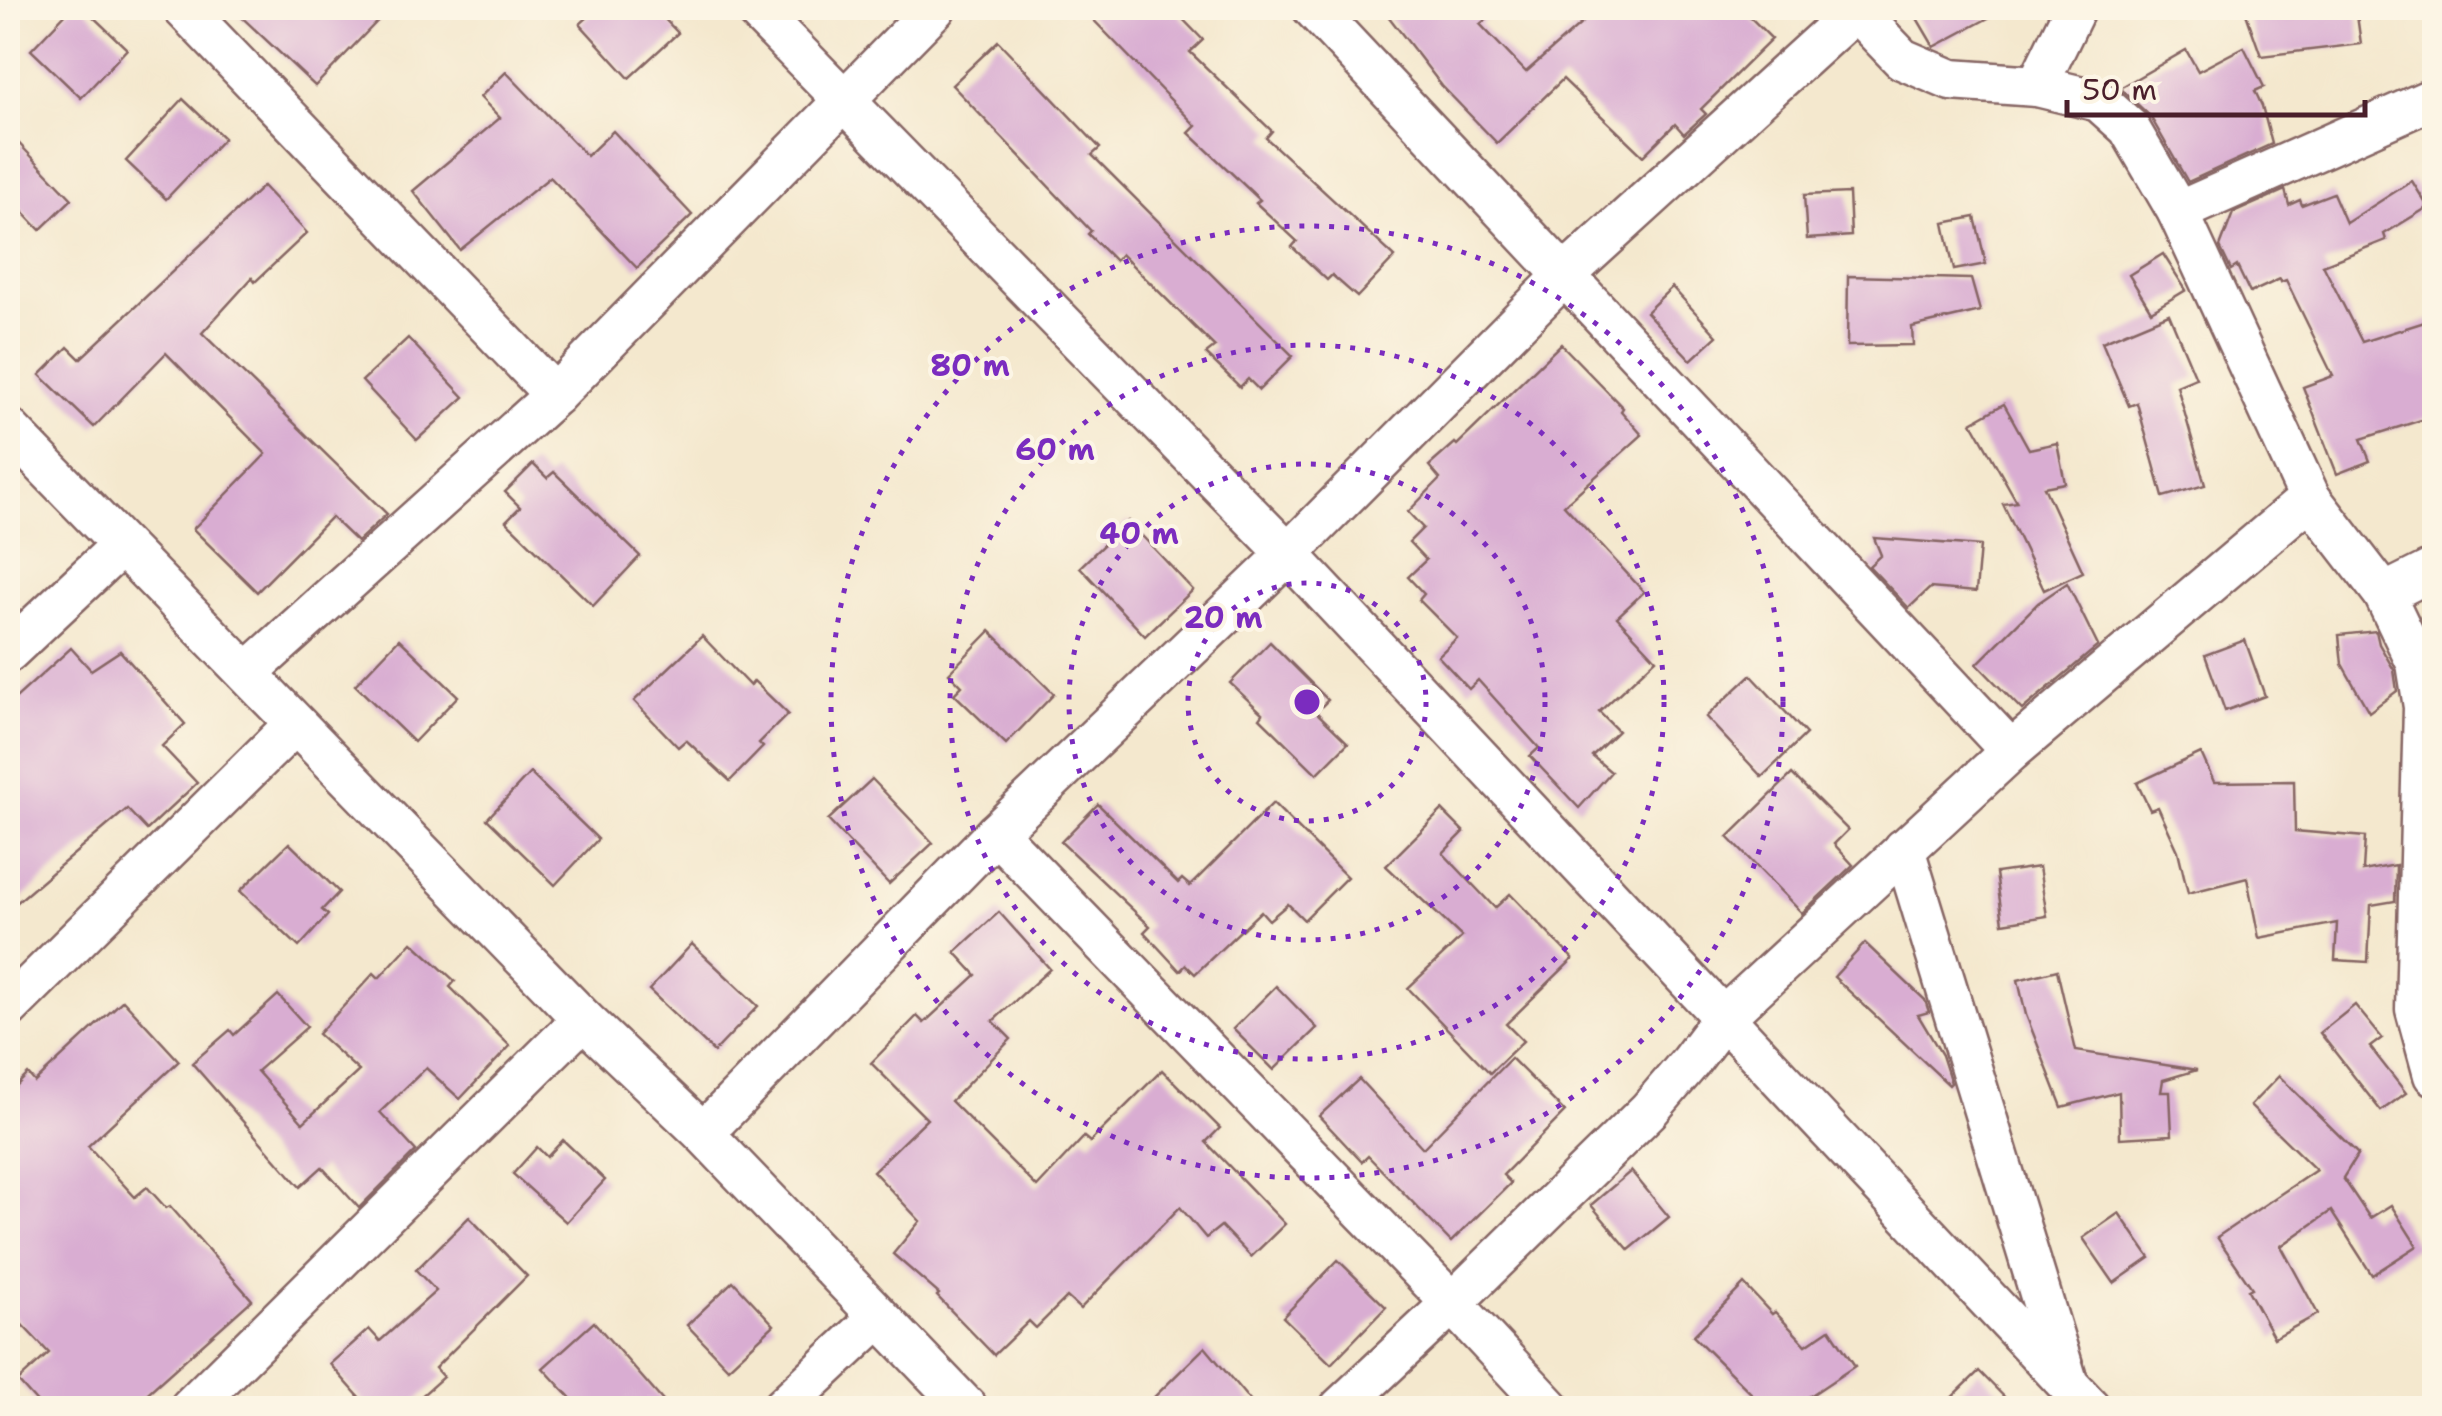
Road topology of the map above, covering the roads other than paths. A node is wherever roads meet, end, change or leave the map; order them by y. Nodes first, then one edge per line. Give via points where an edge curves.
1 (183, 8) edge
2 (754, 8) edge
3 (935, 8) edge
4 (1312, 8) edge
5 (2075, 8) edge
6 (1855, 9) edge
7 (2037, 86) junction
8 (2434, 98) edge
9 (844, 100) junction
10 (2178, 212) junction
11 (1566, 274) junction
12 (555, 395) junction
13 (8, 428) edge
14 (2310, 498) junction
15 (121, 546) junction
16 (1288, 554) junction
17 (2434, 568) edge
18 (2384, 594) junction
19 (8, 652) edge
20 (247, 673) junction
21 (295, 724) junction
22 (2010, 751) junction
23 (996, 833) junction
24 (1904, 850) junction
25 (8, 1008) edge
26 (1724, 1017) junction
27 (583, 1019) junction
28 (2434, 1075) edge
29 (703, 1133) junction
30 (1452, 1303) junction
31 (878, 1318) junction
32 (2080, 1398) edge
33 (190, 1408) edge
34 (782, 1408) edge
35 (967, 1408) edge
36 (1340, 1408) edge
37 (1550, 1408) edge

1 - 12 street
2 - 9 street
3 - 9 street
4 - 11 street
5 - 7 street
6 - 7 street via 1902,59 1951,80
6 - 11 street
7 - 10 street via 2098,101 2129,128
8 - 10 street
9 - 12 street
9 - 16 street
10 - 14 street
11 - 16 street
11 - 22 street
12 - 20 street
13 - 15 street
14 - 18 street
14 - 22 street
15 - 19 street
15 - 20 street
16 - 23 street
16 - 26 street
17 - 18 street
18 - 28 street via 2417,663 2424,707 2416,1008
20 - 21 street
21 - 25 street
21 - 27 street
22 - 24 street
23 - 29 street
23 - 30 street
24 - 26 street
24 - 32 street
26 - 30 street via 1649,1110
26 - 32 street
27 - 29 street
27 - 33 street
29 - 31 street
30 - 36 street
30 - 37 street
31 - 34 street
31 - 35 street

